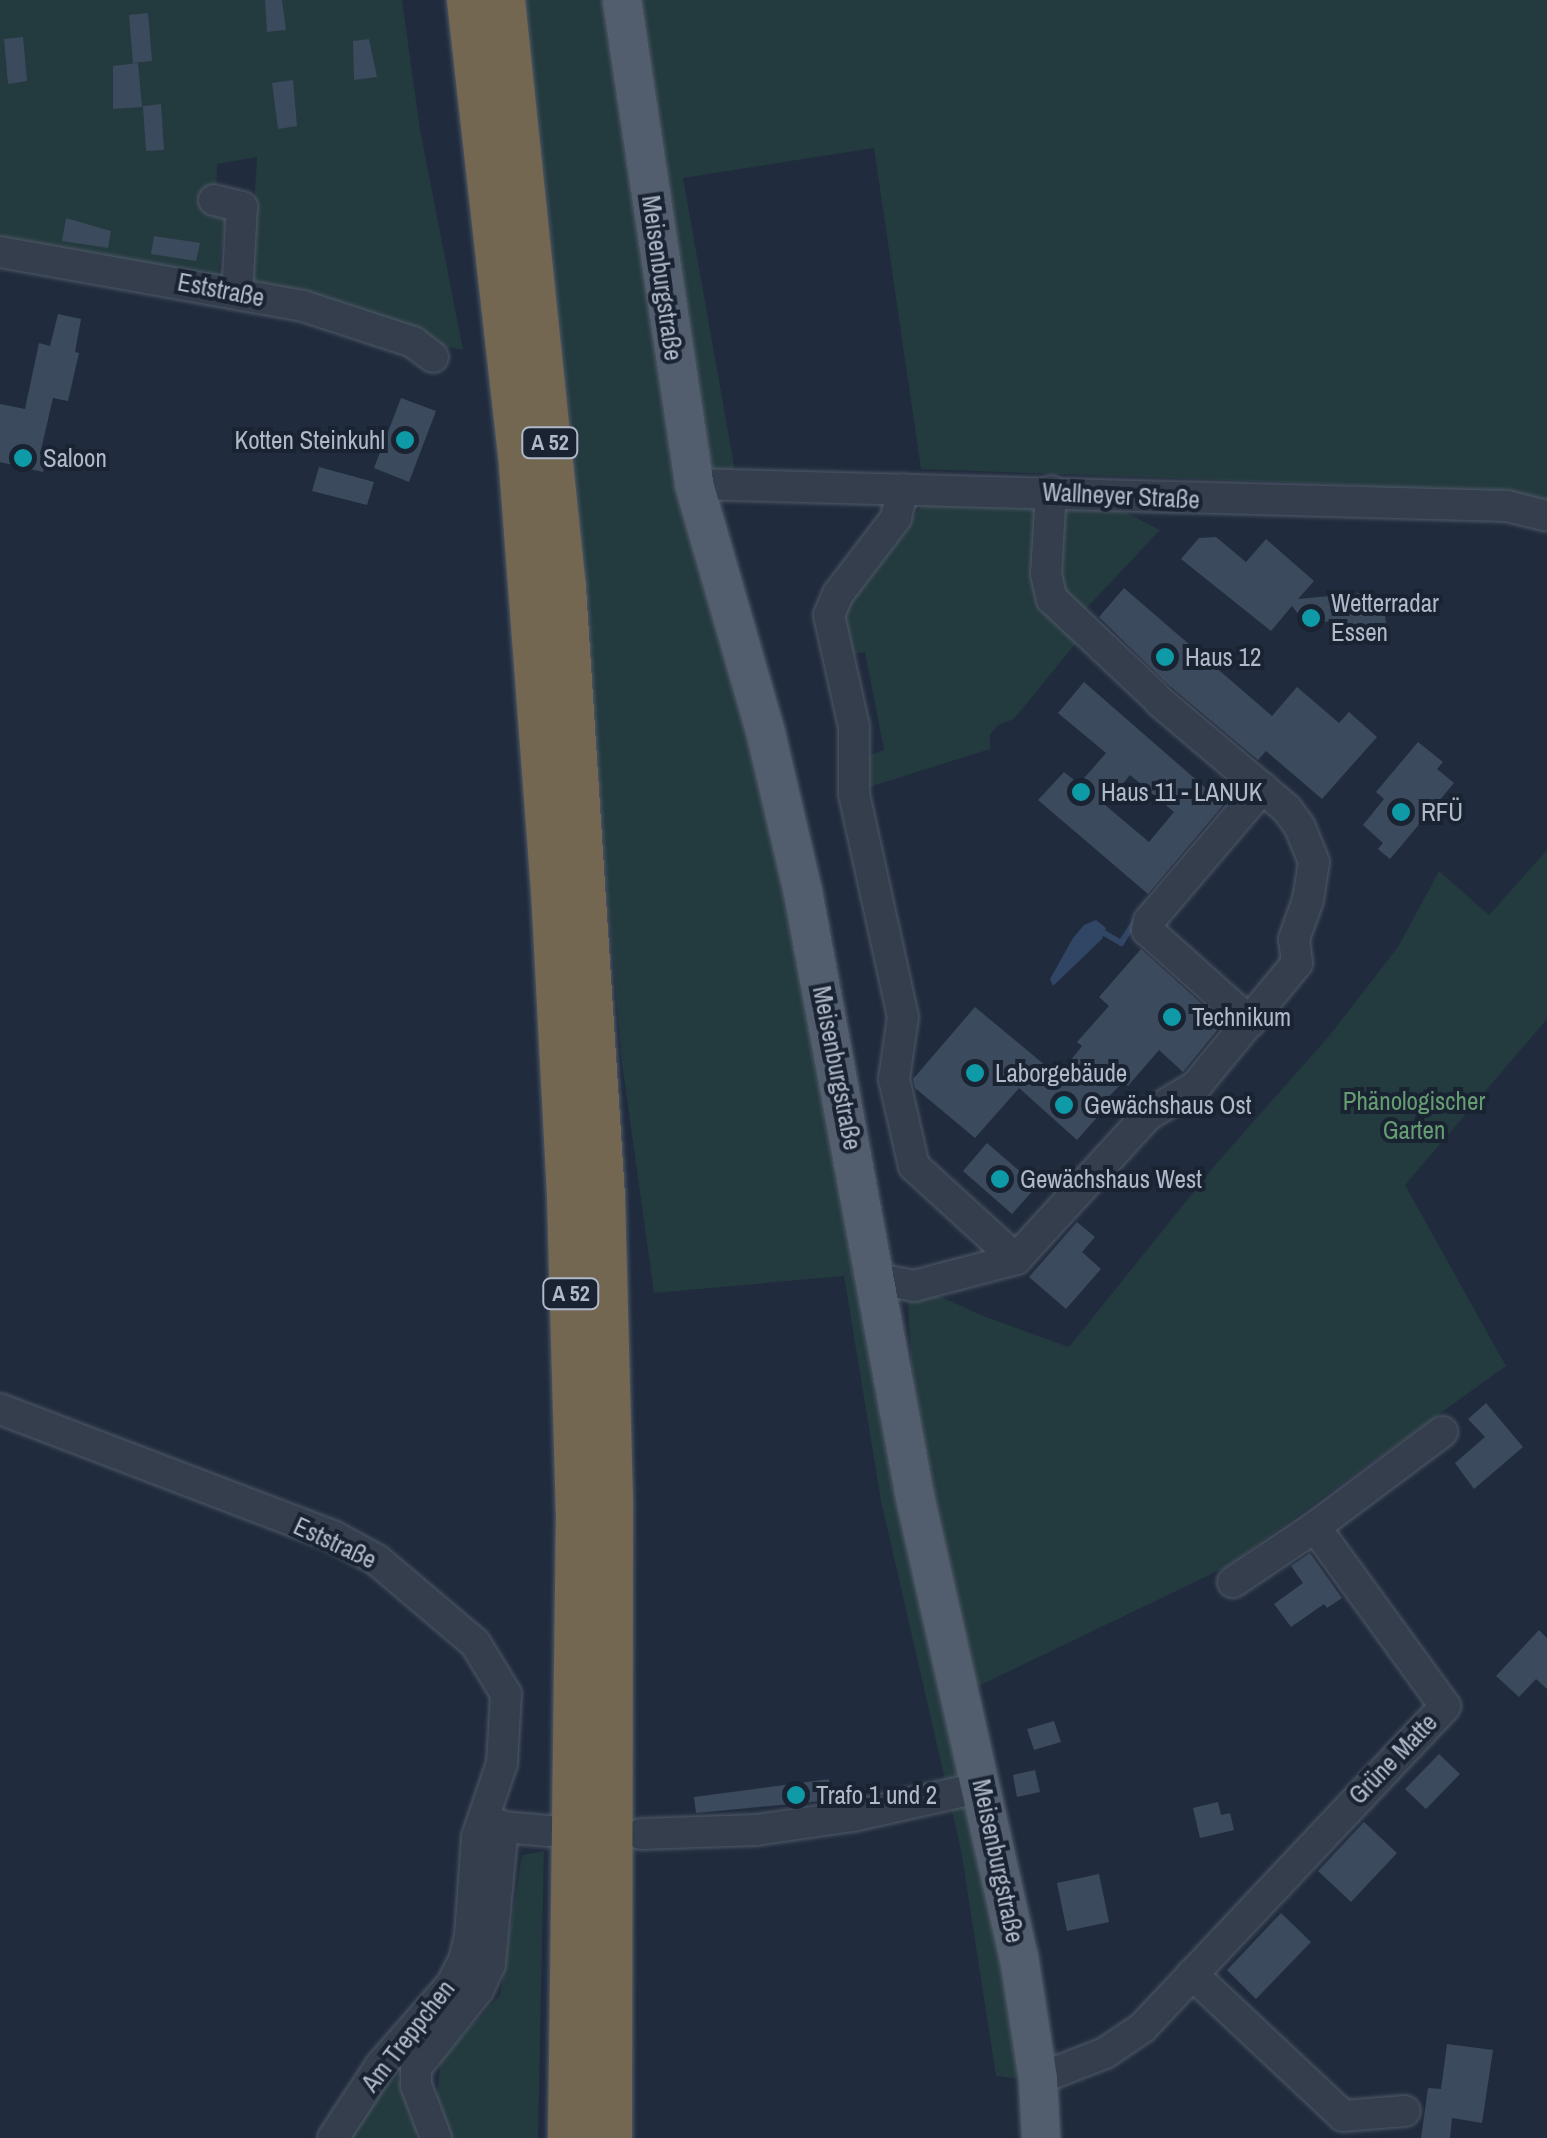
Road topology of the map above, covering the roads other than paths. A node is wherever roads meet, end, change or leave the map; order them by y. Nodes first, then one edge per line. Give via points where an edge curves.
1 (468, 0) edge
2 (504, 0) edge
3 (622, 0) edge
4 (214, 200) dead end
5 (0, 252) edge
6 (238, 293) junction
7 (432, 358) dead end
8 (694, 484) junction
9 (903, 489) junction
10 (1051, 491) junction
11 (1547, 516) edge
12 (1262, 788) junction
13 (1250, 1022) junction
14 (1016, 1260) junction
15 (878, 1279) junction
16 (0, 1409) edge
17 (1442, 1432) dead end
18 (1315, 1527) junction
19 (1234, 1582) dead end
20 (982, 1786) junction
21 (493, 1822) junction
22 (548, 1831) dead end
23 (641, 1834) dead end
24 (1192, 1974) junction
25 (1038, 2078) junction
26 (1404, 2111) dead end
27 (332, 2138) edge
28 (436, 2138) edge
29 (569, 2138) edge
30 (610, 2138) edge
31 (1042, 2138) edge

1 - 29 highway, A 52 via 520,472 568,1197 577,1511
2 - 30 highway, A 52 via 565,588 604,1196 612,1503
3 - 8 main road, Meisenburgstraße
4 - 6 street via 242,207
5 - 6 street, Eststraße
6 - 7 street, Eststraße via 303,306 413,342
8 - 9 street, Wallneyer Straße
8 - 15 main road, Meisenburgstraße via 766,734 803,892
9 - 10 street, Wallneyer Straße
9 - 14 street via 896,518 829,616 854,728 854,794 903,1017 894,1080 914,1166
10 - 11 street, Wallneyer Straße via 1507,506
10 - 12 street via 1046,574 1052,599
12 - 13 street via 1300,827 1314,862 1294,940 1297,964
12 - 13 street via 1147,930
13 - 14 street via 1196,1086 1148,1115
14 - 15 street via 914,1286
15 - 20 main road, Meisenburgstraße via 914,1497
16 - 21 street, Eststraße via 333,1536 377,1560 444,1613 475,1643 506,1694
17 - 18 street
18 - 19 street
18 - 24 street, Grüne Matte via 1444,1706
20 - 23 street via 756,1830
20 - 25 main road, Meisenburgstraße
21 - 22 street
21 - 27 street, Am Treppchen via 470,1935 452,1984 381,2065
21 - 28 street via 490,1964 478,1990 416,2068
24 - 25 street, Grüne Matte via 1142,2028 1092,2060
24 - 26 street via 1342,2116
25 - 31 main road, Meisenburgstraße

